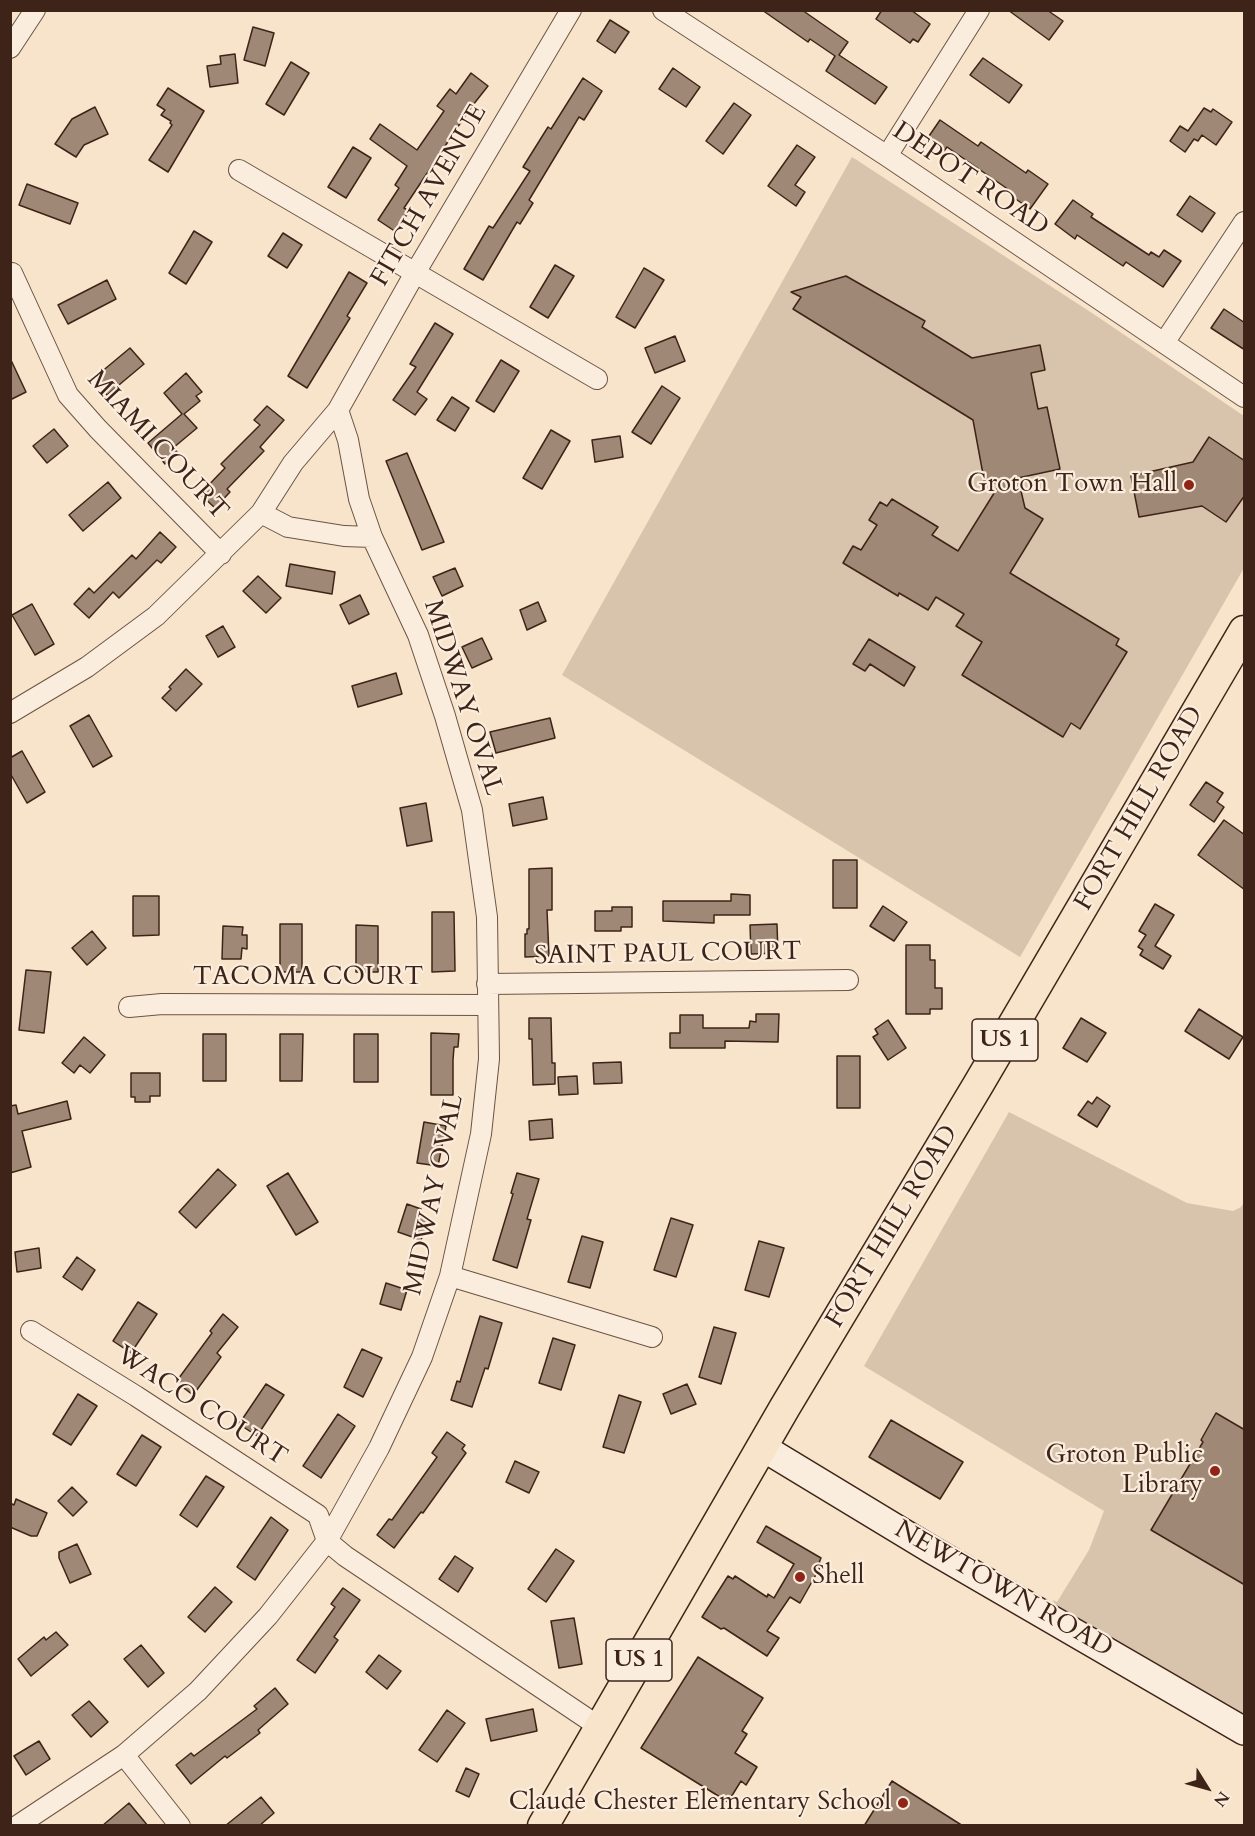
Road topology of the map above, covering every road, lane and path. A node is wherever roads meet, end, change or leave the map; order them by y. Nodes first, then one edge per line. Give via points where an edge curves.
1 (35, 10) edge
2 (571, 10) edge
3 (663, 10) edge
4 (979, 10) edge
5 (10, 48) edge
6 (887, 156) junction
7 (239, 170) dead end
8 (1245, 222) edge
9 (12, 273) edge
10 (415, 273) junction
11 (1164, 343) junction
12 (597, 379) dead end
13 (1245, 397) edge
14 (338, 410) junction
15 (261, 513) junction
16 (372, 537) junction
17 (221, 554) junction
18 (1245, 631) edge
19 (10, 713) edge
20 (848, 980) dead end
21 (487, 984) junction
22 (488, 1005) junction
23 (129, 1007) dead end
24 (450, 1276) junction
25 (32, 1331) dead end
26 (652, 1337) dead end
27 (762, 1447) junction
28 (327, 1541) junction
29 (601, 1728) junction
30 (1245, 1731) edge
31 (124, 1755) junction
32 (17, 1826) edge
33 (180, 1826) edge
34 (543, 1826) edge

1 - 5 street
2 - 10 street, FITCH AVENUE
3 - 6 street, DEPOT ROAD
4 - 6 street
6 - 11 street, DEPOT ROAD
7 - 10 street
8 - 11 street
9 - 17 street, MIAMI COURT via 68,394
10 - 12 street
10 - 14 street, FITCH AVENUE
11 - 13 street, DEPOT ROAD
14 - 15 street via 293,463
14 - 16 street, MIDWAY OVAL
15 - 16 street via 288,527
15 - 17 street
16 - 21 street, MIDWAY OVAL via 418,635 472,810 487,917
17 - 19 street via 156,616 87,666
18 - 27 main road, FORT HILL ROAD / US 1
20 - 21 street, SAINT PAUL COURT
21 - 22 street, MIDWAY OVAL
22 - 23 street, TACOMA COURT
22 - 24 street, MIDWAY OVAL via 489,1059 481,1134
24 - 26 street
24 - 28 street, MIDWAY OVAL via 422,1357 379,1448
25 - 28 street, WACO COURT via 318,1515
27 - 29 main road, FORT HILL ROAD / US 1
27 - 30 main road, NEWTOWN ROAD
28 - 29 street
28 - 31 street, MIDWAY OVAL via 268,1616 198,1691
29 - 34 main road, FORT HILL ROAD / US 1
31 - 32 street, MIDWAY OVAL
31 - 33 street

